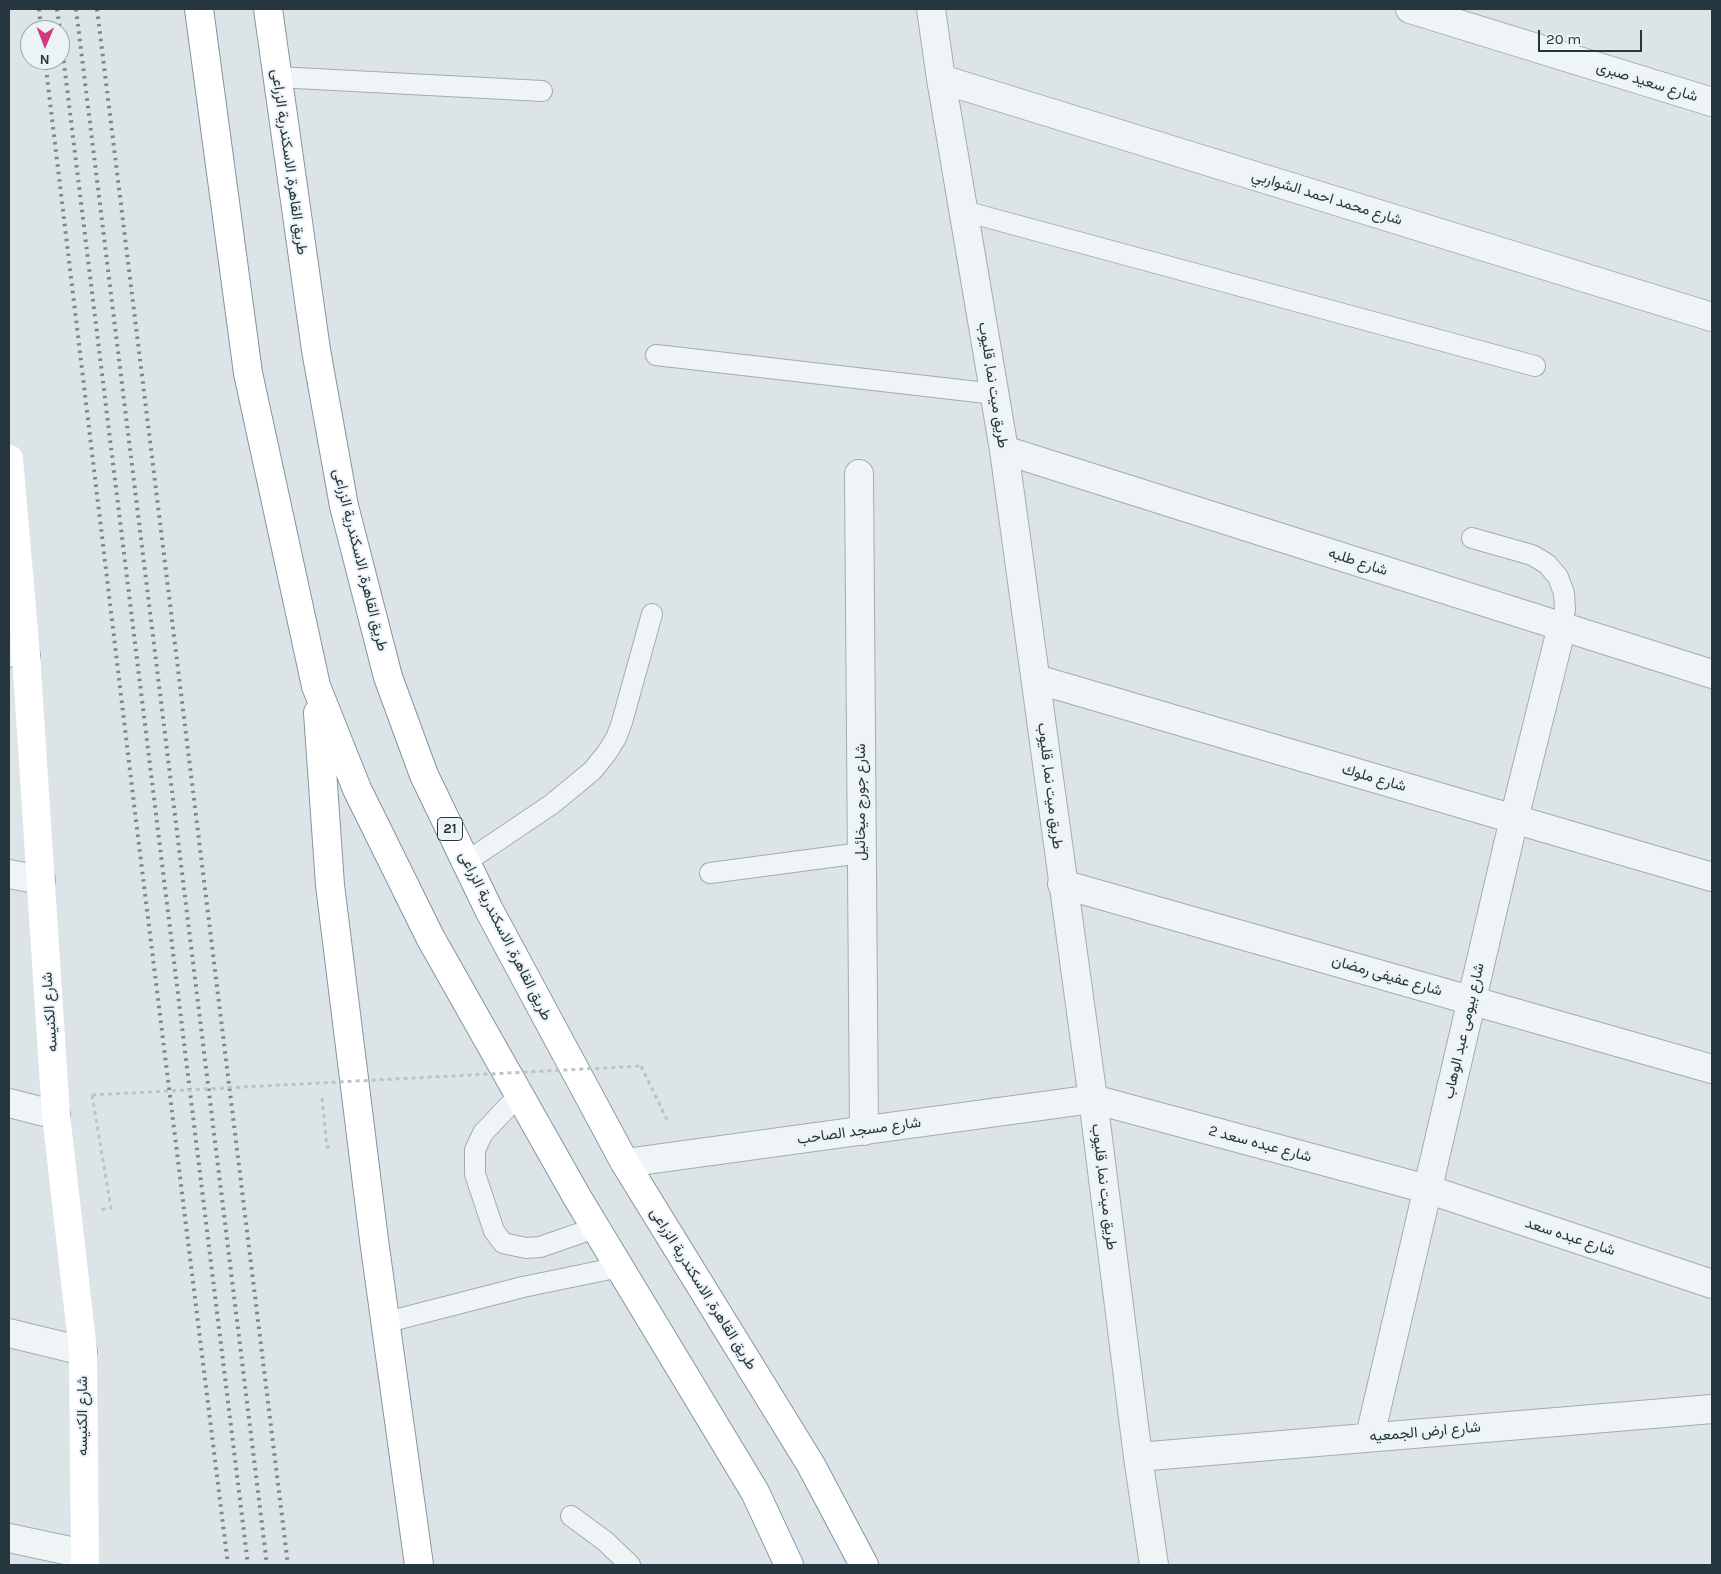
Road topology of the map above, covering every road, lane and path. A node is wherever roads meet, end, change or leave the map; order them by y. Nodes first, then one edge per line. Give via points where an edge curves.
1 (199, 9) edge
2 (268, 9) edge
3 (931, 9) edge
4 (1410, 9) edge
5 (277, 77) junction
6 (941, 79) junction
7 (542, 91) dead end
8 (1712, 102) edge
9 (964, 211) junction
10 (1712, 317) edge
11 (656, 355) dead end
12 (1535, 366) dead end
13 (995, 394) junction
14 (1004, 450) junction
15 (9, 459) edge
16 (859, 474) dead end
17 (1472, 538) dead end
18 (652, 614) dead end
19 (1562, 626) junction
20 (18, 653) edge
21 (1712, 674) edge
22 (1036, 679) junction
23 (316, 686) junction
24 (1514, 819) junction
25 (862, 853) junction
26 (466, 862) junction
27 (710, 873) dead end
28 (9, 874) edge
29 (1712, 877) edge
30 (42, 880) junction
31 (1062, 884) junction
32 (1472, 1000) junction
33 (1712, 1069) edge
34 (320, 1083) junction
35 (519, 1095) junction
36 (1092, 1100) junction
37 (9, 1103) edge
38 (56, 1115) junction
39 (666, 1118) dead end
40 (864, 1131) junction
41 (327, 1147) dead end
42 (625, 1163) junction
43 (1427, 1189) junction
44 (110, 1208) dead end
45 (596, 1228) junction
46 (620, 1267) junction
47 (1712, 1284) edge
48 (386, 1322) junction
49 (9, 1333) edge
50 (83, 1351) junction
51 (1712, 1409) edge
52 (1370, 1436) junction
53 (1138, 1457) junction
54 (571, 1516) dead end
55 (9, 1538) edge
56 (85, 1560) edge
57 (420, 1565) edge
58 (630, 1565) edge
59 (789, 1565) edge
60 (864, 1565) edge
61 (1154, 1565) edge

1 - 23 main road via 248,373
2 - 5 main road, طريق القاهرة, الاسكندرية الزراعى / 21
3 - 6 street, طريق ميت نما, قليوب
4 - 8 street, شارع سعيد صبرى
5 - 7 lane
5 - 26 main road, طريق القاهرة, الاسكندرية الزراعى / 21 via 316,350 344,506 388,676 424,775
6 - 9 street, طريق ميت نما, قليوب
6 - 10 street, شارع محمد احمد الشواربي
9 - 12 lane
9 - 13 street, طريق ميت نما, قليوب
11 - 13 lane
13 - 14 street, طريق ميت نما, قليوب
14 - 19 street, شارع طلبه
14 - 22 street, طريق ميت نما, قليوب
15 - 20 main road, شارع الكنيسه
16 - 25 street, شارع جورج ميخائيل
17 - 19 lane via 1532,555 1548,564 1564,593
18 - 26 lane via 622,722 606,754 592,771 552,804
19 - 21 street, شارع طلبه
19 - 24 street, شارع بيومى عبد الوهاب
20 - 30 main road, شارع الكنيسه
22 - 24 street, شارع ملوك
22 - 31 street, طريق ميت نما, قليوب
23 - 35 main road via 357,789 430,937
23 - 48 main road via 330,885
24 - 29 street, شارع ملوك
24 - 32 street, شارع بيومى عبد الوهاب
25 - 27 lane
25 - 40 street, شارع جورج ميخائيل
26 - 42 main road, طريق القاهرة, الاسكندرية الزراعى / 21
28 - 30 street
30 - 38 main road, شارع الكنيسه
31 - 32 street, شارع عفيفى رمضان
31 - 36 street, طريق ميت نما, قليوب
32 - 33 street, شارع عفيفى رمضان
32 - 43 street, شارع بيومى عبد الوهاب
34 - 39 path, bridge via 641,1066
34 - 41 path
34 - 44 path, bridge via 92,1095
35 - 45 main road
35 - 45 lane via 483,1133 475,1150 475,1174 494,1231 503,1243 526,1248 540,1247
36 - 40 street, شارع مسجد الصاحب
36 - 43 street, شارع عبده سعد 2
36 - 53 street, طريق ميت نما, قليوب
37 - 38 street
38 - 50 main road, شارع الكنيسه
40 - 42 street, شارع مسجد الصاحب
42 - 60 main road, طريق القاهرة, الاسكندرية الزراعى / 21 via 811,1465
43 - 47 street, شارع عبده سعد
43 - 52 street, شارع بيومى عبد الوهاب
45 - 46 main road
46 - 48 lane via 523,1287
46 - 59 main road via 755,1492
48 - 57 main road
49 - 50 street
50 - 56 main road, شارع الكنيسه
51 - 52 street, شارع ارض الجمعيه
52 - 53 street, شارع ارض الجمعيه
53 - 61 street, طريق ميت نما, قليوب
54 - 58 lane
55 - 56 street

